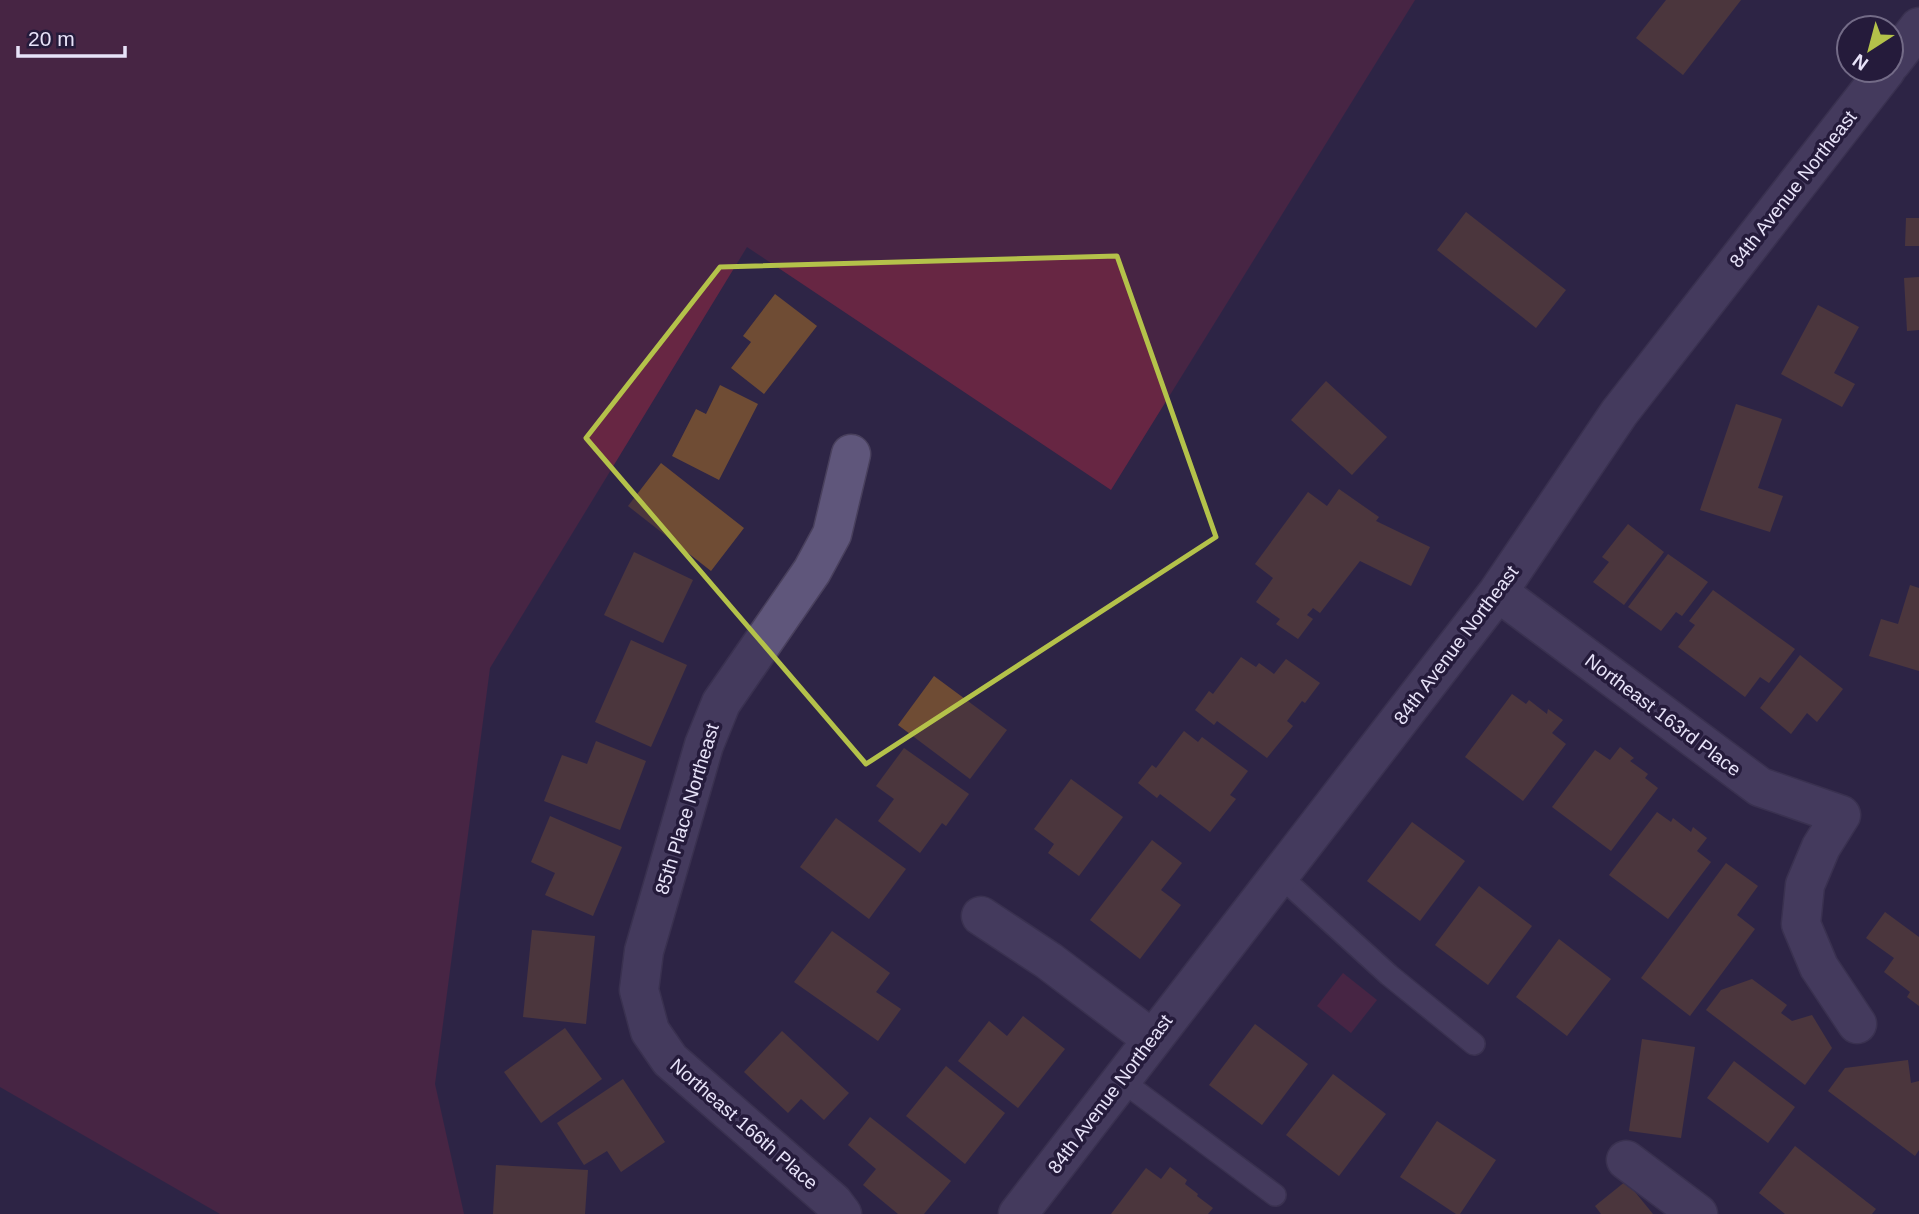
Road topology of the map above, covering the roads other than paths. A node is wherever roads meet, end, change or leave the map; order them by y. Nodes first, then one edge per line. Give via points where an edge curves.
1 (1919, 27) edge
2 (1905, 45) edge
3 (1875, 84) edge
4 (851, 454) dead end
5 (1498, 592) junction
6 (1279, 875) junction
7 (981, 916) dead end
8 (1857, 1024) dead end
9 (650, 1031) joint
10 (1152, 1039) junction
11 (1474, 1044) dead end
12 (1121, 1080) junction
13 (1626, 1160) dead end
14 (1275, 1195) dead end
15 (842, 1214) edge
16 (1018, 1214) edge
17 (1698, 1214) edge

1 - 2 street
3 - 5 street, 84th Avenue Northeast via 1619,413
4 - 9 street, 85th Place Northeast via 832,534 721,704 704,745 644,951 639,989
5 - 6 street, 84th Avenue Northeast
5 - 8 street, Northeast 163rd Place via 1759,787 1841,815 1805,885 1801,924 1819,967
6 - 10 street, 84th Avenue Northeast
6 - 11 lane via 1389,975
7 - 10 street
9 - 15 street, Northeast 166th Place via 670,1060
10 - 12 street, 84th Avenue Northeast
12 - 14 lane
12 - 16 street, 84th Avenue Northeast
13 - 17 street

